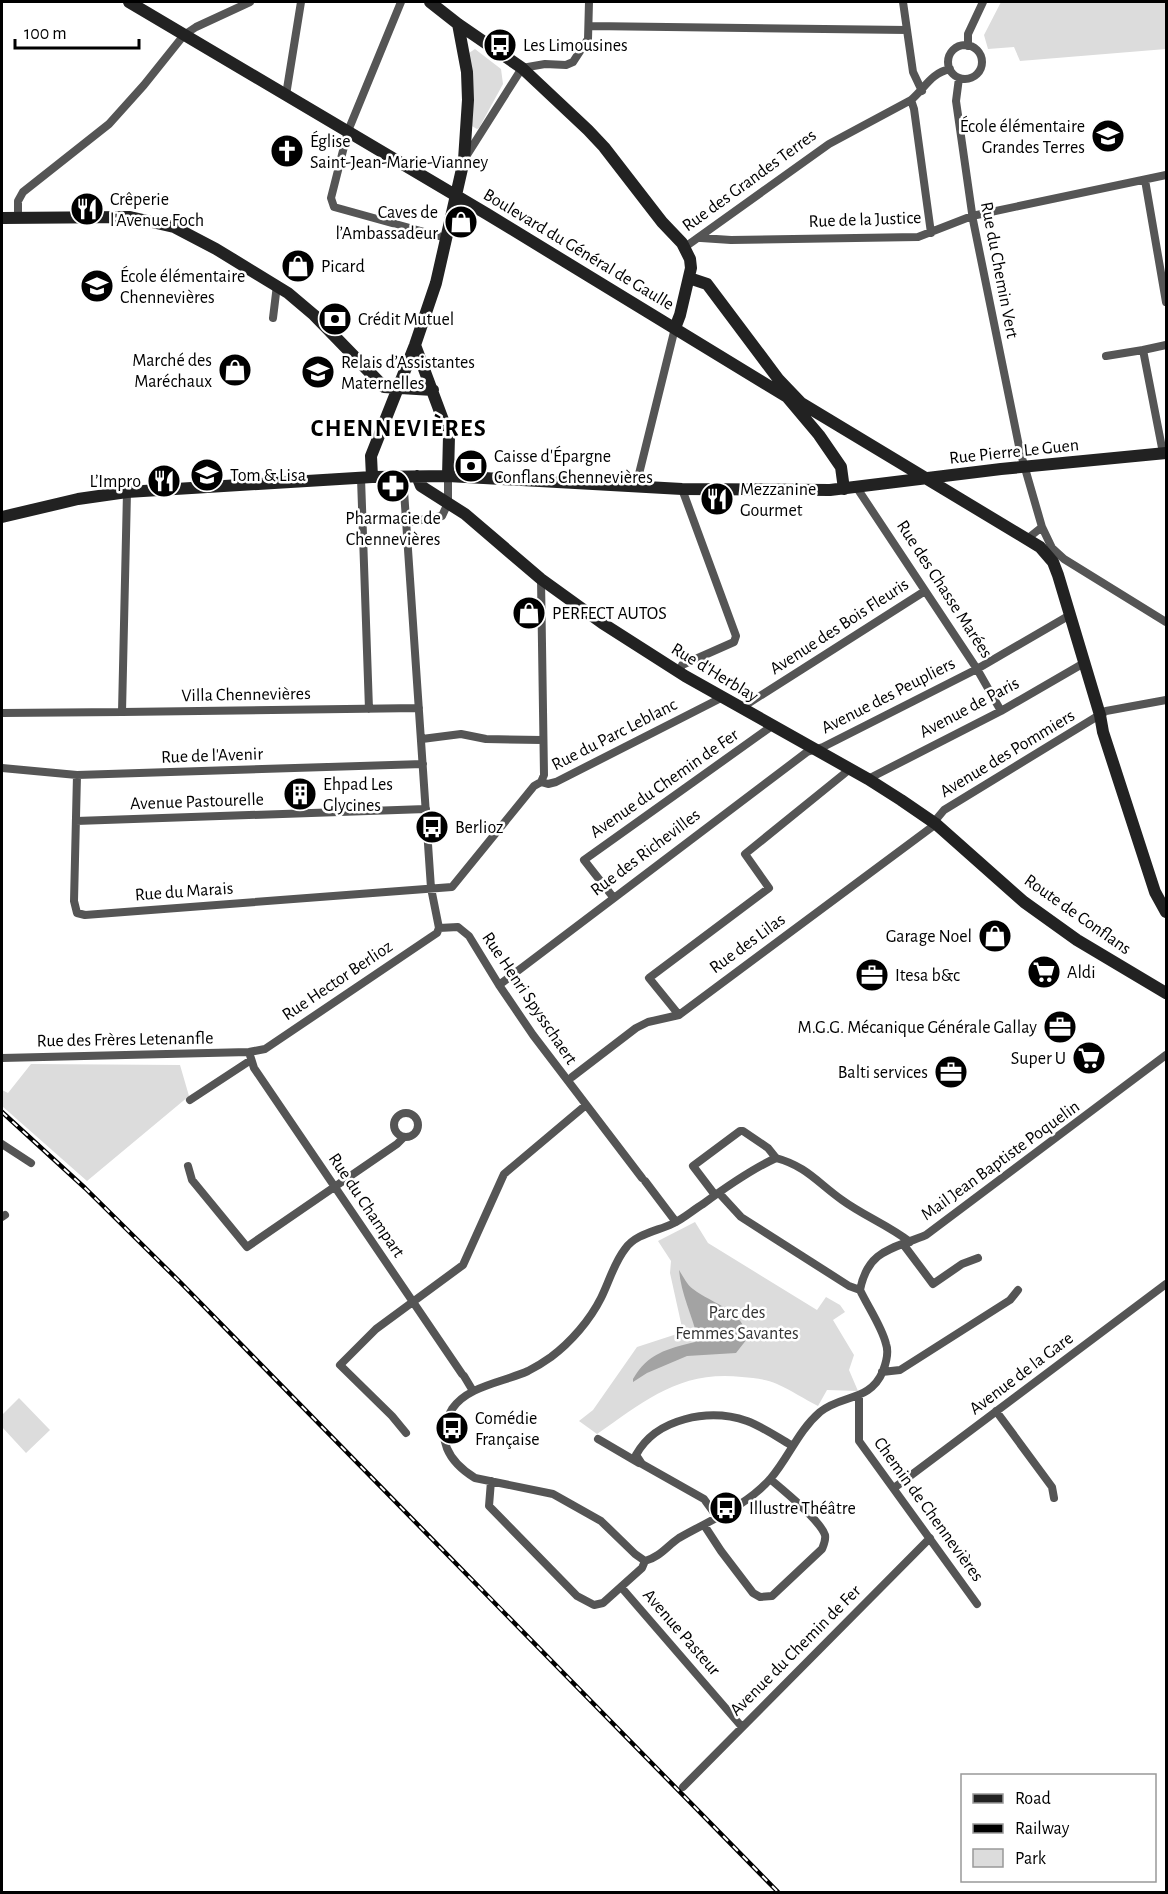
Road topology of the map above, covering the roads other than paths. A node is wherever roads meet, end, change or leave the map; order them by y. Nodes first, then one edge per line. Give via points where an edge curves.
1 (129, 2) edge
2 (250, 2) edge
3 (301, 2) edge
4 (401, 2) edge
5 (430, 2) edge
6 (590, 2) edge
7 (903, 2) edge
8 (983, 2) edge
9 (459, 24) junction
10 (590, 26) junction
11 (907, 30) junction
12 (184, 35) junction
13 (485, 42) junction
14 (968, 46) junction
15 (464, 49) junction
16 (522, 68) junction
17 (950, 69) junction
18 (959, 78) junction
19 (922, 91) junction
20 (286, 95) junction
21 (911, 100) junction
22 (348, 131) junction
23 (466, 131) junction
24 (480, 134) junction
25 (464, 160) junction
26 (1167, 175) edge
27 (1145, 180) junction
28 (456, 196) junction
29 (972, 216) junction
30 (2, 218) edge
31 (18, 218) junction
32 (718, 224) junction
33 (931, 233) junction
34 (446, 238) junction
35 (701, 238) junction
36 (722, 240) junction
37 (685, 247) junction
38 (689, 278) junction
39 (277, 285) junction
40 (1167, 302) edge
41 (273, 318) dead end
42 (675, 328) junction
43 (416, 345) junction
44 (1167, 345) edge
45 (1143, 350) junction
46 (1106, 356) dead end
47 (775, 384) junction
48 (398, 389) junction
49 (433, 390) junction
50 (793, 399) junction
51 (821, 416) junction
52 (819, 435) junction
53 (1165, 453) edge
54 (1025, 467) junction
55 (962, 475) junction
56 (403, 476) junction
57 (417, 476) junction
58 (448, 476) junction
59 (366, 478) junction
60 (928, 479) junction
61 (636, 486) junction
62 (856, 488) junction
63 (682, 489) junction
64 (128, 492) junction
65 (963, 501) junction
66 (448, 503) junction
67 (2, 517) edge
68 (405, 523) junction
69 (1042, 527) junction
70 (1028, 539) junction
71 (541, 579) junction
72 (925, 591) junction
73 (1070, 615) junction
74 (1167, 622) edge
75 (1084, 663) junction
76 (976, 669) junction
77 (679, 672) junction
78 (723, 697) junction
79 (1167, 700) edge
80 (418, 708) junction
81 (741, 708) junction
82 (369, 709) junction
83 (1000, 711) junction
84 (122, 712) junction
85 (2, 713) edge
86 (1100, 715) junction
87 (772, 726) junction
88 (422, 739) junction
89 (543, 740) junction
90 (814, 750) junction
91 (423, 764) junction
92 (2, 768) edge
93 (850, 769) junction
94 (77, 775) junction
95 (868, 779) junction
96 (541, 782) junction
97 (426, 809) junction
98 (76, 821) junction
99 (935, 823) junction
100 (975, 856) joint
101 (432, 888) junction
102 (613, 897) junction
103 (1167, 912) edge
104 (439, 928) junction
105 (498, 985) junction
106 (1167, 993) edge
107 (679, 1015) junction
108 (1167, 1055) edge
109 (250, 1056) junction
110 (2, 1058) edge
111 (572, 1077) dead end
112 (190, 1100) dead end
113 (586, 1105) junction
114 (404, 1137) dead end
115 (2, 1144) edge
116 (776, 1158) junction
117 (32, 1163) dead end
118 (188, 1166) dead end
119 (334, 1186) junction
120 (717, 1194) junction
121 (676, 1222) junction
122 (906, 1243) junction
123 (978, 1258) dead end
124 (1167, 1284) edge
125 (861, 1290) junction
126 (1018, 1290) dead end
127 (414, 1303) junction
128 (882, 1372) junction
129 (473, 1391) junction
130 (859, 1396) junction
131 (996, 1412) junction
132 (406, 1433) dead end
133 (598, 1439) dead end
134 (792, 1445) junction
135 (642, 1464) junction
136 (770, 1479) junction
137 (491, 1481) junction
138 (894, 1488) junction
139 (1054, 1498) dead end
140 (717, 1516) junction
141 (705, 1525) junction
142 (930, 1538) junction
143 (645, 1561) junction
144 (621, 1587) junction
145 (977, 1604) dead end
146 (742, 1727) junction
147 (683, 1786) dead end

1 - 12 main road, Boulevard du Général de Gaulle
2 - 12 street
3 - 20 street
4 - 22 street
5 - 9 main road
6 - 10 street
7 - 11 street
8 - 14 street via 968,34
9 - 13 main road
9 - 15 main road
10 - 11 street
10 - 16 street via 586,44 570,64
11 - 19 street via 913,72
12 - 20 main road, Boulevard du Général de Gaulle
12 - 31 street via 109,124 23,192 18,201
13 - 15 main road via 474,42
13 - 16 main road
14 - 17 street, Rue des Grandes Terres via 953,50
14 - 18 street via 978,51 981,66 970,78
15 - 23 main road
16 - 24 street
16 - 37 main road via 604,147
17 - 18 street
17 - 19 street, Rue des Grandes Terres via 935,74
18 - 29 street, Rue du Chemin Vert via 956,105
19 - 21 street, Rue des Grandes Terres
20 - 22 main road, Boulevard du Général de Gaulle
21 - 32 street, Rue des Grandes Terres via 830,144
21 - 33 street
22 - 28 main road, Boulevard du Général de Gaulle
22 - 34 street via 331,198 334,207
23 - 24 street
23 - 25 main road
24 - 25 street
25 - 28 main road
26 - 27 street, Rue de la Justice
27 - 29 street, Rue de la Justice
27 - 40 street
28 - 34 main road
28 - 42 main road, Boulevard du Général de Gaulle
29 - 33 street, Rue de la Justice
29 - 54 street, Rue du Chemin Vert
30 - 31 main road
31 - 39 main road via 130,217 164,223
32 - 35 street, Rue des Grandes Terres
32 - 36 street
33 - 36 street, Rue de la Justice via 918,237
34 - 43 main road
35 - 36 street, Rue de la Justice
35 - 37 street, Rue des Grandes Terres
37 - 38 main road, Rue des Grandes Terres via 691,263
38 - 42 main road, Rue des Grandes Terres
38 - 47 main road via 707,284
39 - 41 street
39 - 48 main road via 314,315 384,387
42 - 47 main road, Boulevard du Général de Gaulle
42 - 61 street, Rue des Grandes Terres
43 - 48 main road
43 - 49 main road
44 - 45 street
45 - 46 street
45 - 53 street
47 - 50 main road, Boulevard du Général de Gaulle
48 - 49 main road
48 - 59 main road
49 - 58 main road via 449,435
50 - 51 main road, Boulevard du Général de Gaulle
50 - 52 main road, Rue des Chasse Marées
51 - 52 main road via 817,424
51 - 60 main road, Boulevard du Général de Gaulle
52 - 62 main road, Rue des Chasse Marées
53 - 54 main road, Rue Pierre Le Guen
54 - 55 main road, Rue Pierre Le Guen
54 - 69 street, Rue du Chemin Vert
55 - 60 main road, Rue Pierre Le Guen
55 - 65 main road
56 - 57 main road, Rue Pierre Le Guen
56 - 59 main road, Rue Pierre Le Guen
56 - 68 street
57 - 58 main road, Rue Pierre Le Guen
57 - 66 main road, Rue d'Herblay via 421,486
58 - 61 main road, Rue Pierre Le Guen
58 - 66 street
59 - 64 main road, Rue Pierre Le Guen
59 - 82 street
60 - 62 main road, Rue Pierre Le Guen
60 - 65 main road, Boulevard du Général de Gaulle
61 - 63 main road, Rue Pierre Le Guen
62 - 63 main road, Rue Pierre Le Guen
62 - 72 street, Rue des Chasse Marées
63 - 77 street via 736,636 734,642 682,665
64 - 67 main road, Rue Pierre Le Guen
64 - 84 street
65 - 70 main road, Boulevard du Général de Gaulle
66 - 68 street via 442,516
66 - 71 main road, Rue d'Herblay
68 - 80 street
69 - 70 street
69 - 74 street, Rue du Chemin Vert via 1052,548 1073,566
70 - 73 main road, Boulevard du Général de Gaulle via 1047,552 1053,562
71 - 77 main road, Rue d'Herblay
71 - 89 street, Rue du Parc Leblanc
72 - 76 street, Rue des Chasse Marées
72 - 81 street, Avenue des Bois Fleuris
73 - 75 main road
73 - 76 street, Avenue des Peupliers
75 - 83 street, Avenue de Paris
75 - 86 main road
76 - 83 street, Rue des Chasse Marées
76 - 90 street, Avenue des Peupliers
77 - 78 main road, Rue d'Herblay
78 - 81 main road, Rue d'Herblay
78 - 96 street, Rue du Parc Leblanc via 556,782
79 - 86 street, Avenue des Pommiers
80 - 82 street, Villa Chennevières
80 - 88 street
81 - 87 main road, Rue d'Herblay
82 - 84 street, Villa Chennevières
83 - 95 street, Avenue de Paris
84 - 85 street, Villa Chennevières
86 - 99 street, Avenue des Pommiers via 944,810
86 - 103 main road via 1155,892
87 - 90 main road, Rue d'Herblay
87 - 102 street, Avenue du Chemin de Fer via 584,860
88 - 89 street via 461,734 486,739
88 - 91 street
89 - 96 street, Rue du Parc Leblanc
90 - 93 main road, Rue d'Herblay
90 - 102 street, Rue des Richevilles
91 - 94 street, Rue de l'Avenir
91 - 97 street
92 - 94 street, Rue de l'Avenir
93 - 95 main road, Rue d'Herblay
93 - 107 street via 745,854 769,888 649,978
94 - 98 street, Rue du Marais
95 - 99 main road, Rue d'Herblay
96 - 101 street via 456,884
97 - 98 street, Avenue Pastourelle
97 - 101 street
98 - 101 street, Rue du Marais via 74,908 85,915
99 - 100 main road, Rue d'Herblay
99 - 107 street, Rue des Lilas
100 - 106 main road, Route de Conflans via 1024,902
101 - 104 street
102 - 105 street, Rue des Richevilles
104 - 105 street, Rue Henri Spysschaert via 464,930
104 - 109 street, Rue Hector Berlioz via 437,933
105 - 113 street, Rue Henri Spysschaert
107 - 111 street, Rue des Lilas via 661,1017 636,1028
108 - 122 street, Mail Jean Baptiste Poquelin via 957,1213 926,1235
109 - 110 street, Rue des Frères Letenanfle
109 - 112 street, Rue Hector Berlioz
109 - 119 street, Rue du Champart
113 - 121 street, Rue Henri Spysschaert
113 - 127 street via 504,1174 463,1265
114 - 119 street
115 - 117 street
116 - 120 street
116 - 120 street via 768,1148 740,1131 693,1166
116 - 122 street via 810,1174 843,1201 894,1230
118 - 119 street via 192,1180 247,1246
119 - 127 street, Rue du Champart
120 - 121 street
120 - 125 street via 741,1217
121 - 129 street via 641,1236 626,1247 589,1317 551,1356 530,1370
122 - 123 street via 933,1284
122 - 125 street, Mail Jean Baptiste Poquelin via 871,1262 863,1275
124 - 131 street, Avenue de la Gare
125 - 128 street via 887,1344
126 - 128 street via 1010,1300 900,1370
127 - 129 street, Rue du Champart
127 - 132 street via 376,1329 340,1365
128 - 130 street via 874,1386
129 - 137 street via 452,1409 445,1440 454,1463 475,1478
130 - 134 street via 820,1412
130 - 138 street, Chemin de Chennevières via 859,1441
131 - 138 street, Avenue de la Gare
131 - 139 street via 1052,1487
133 - 135 street
134 - 135 street via 744,1420 710,1416 681,1420 651,1435 636,1455
134 - 136 street
135 - 140 street via 704,1499
136 - 140 street via 749,1499
136 - 141 street via 825,1534 822,1549 772,1596 753,1593
137 - 143 street via 554,1494 601,1521
137 - 144 street via 489,1506 577,1596 594,1605 603,1603
138 - 142 street, Chemin de Chennevières
140 - 141 street
141 - 143 street
142 - 145 street, Chemin de Chennevières
142 - 146 street, Avenue du Chemin de Fer
143 - 144 street
144 - 146 street, Avenue Pasteur
146 - 147 street, Avenue du Chemin de Fer

